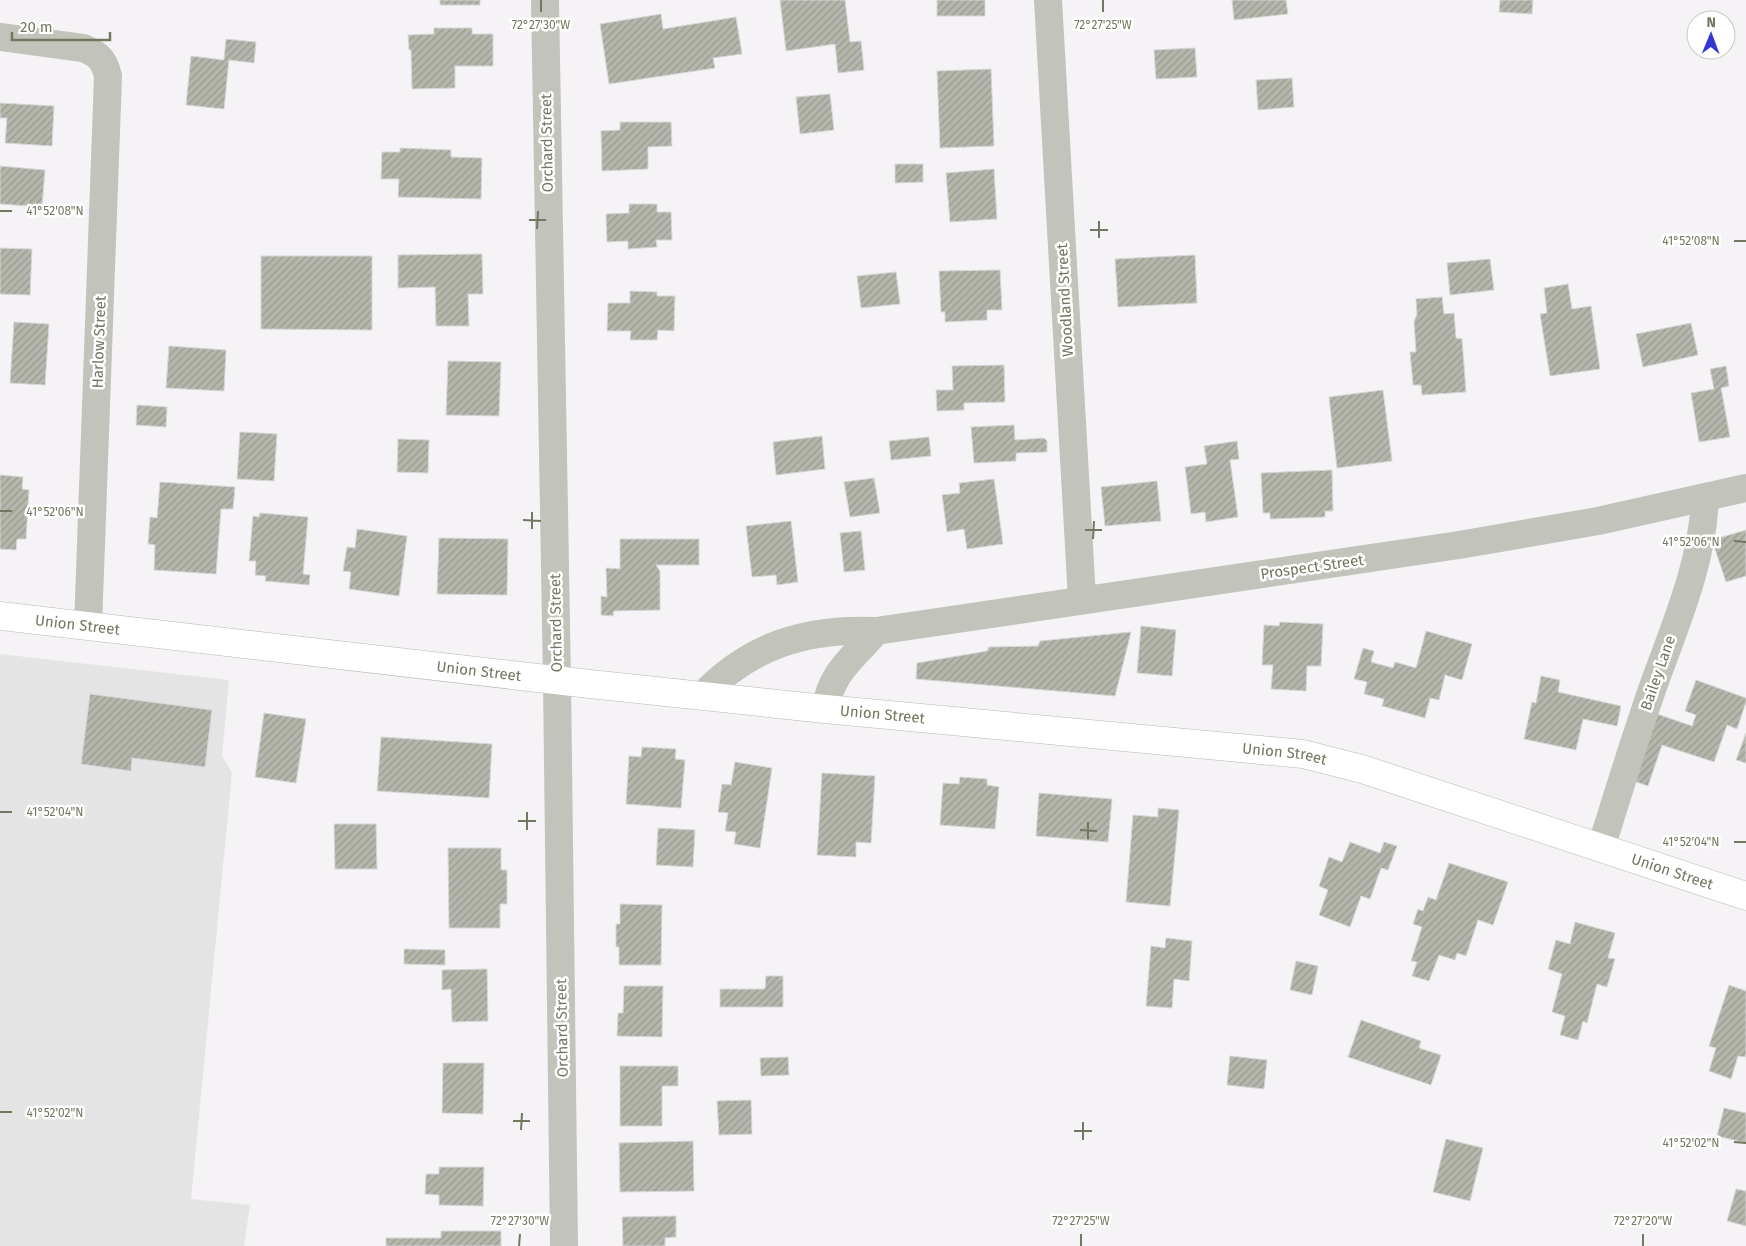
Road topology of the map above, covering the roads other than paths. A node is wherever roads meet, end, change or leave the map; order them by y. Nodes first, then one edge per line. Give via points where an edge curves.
1 (545, 0) edge
2 (1048, 0) edge
3 (0, 37) edge
4 (1746, 488) edge
5 (1705, 497) junction
6 (1082, 599) junction
7 (0, 616) edge
8 (88, 626) junction
9 (876, 631) junction
10 (557, 681) junction
11 (702, 696) junction
12 (824, 708) junction
13 (1600, 848) junction
14 (1746, 896) edge
15 (564, 1246) edge

1 - 10 street, Orchard Street
2 - 6 street, Woodland Street
3 - 8 street, Harlow Street via 83,48 102,58 108,76
4 - 5 street, Prospect Street
5 - 6 street, Prospect Street via 1488,541
5 - 13 street, Bailey Lane via 1705,516 1696,562
6 - 9 street, Prospect Street
7 - 8 main road, Union Street
8 - 10 main road, Union Street
9 - 11 street, Prospect Street via 826,632 767,648 726,672
9 - 12 street via 836,675
10 - 11 main road, Union Street
10 - 15 street, Orchard Street
11 - 12 main road, Union Street
12 - 13 main road, Union Street via 1303,754 1362,769
13 - 14 main road, Union Street

